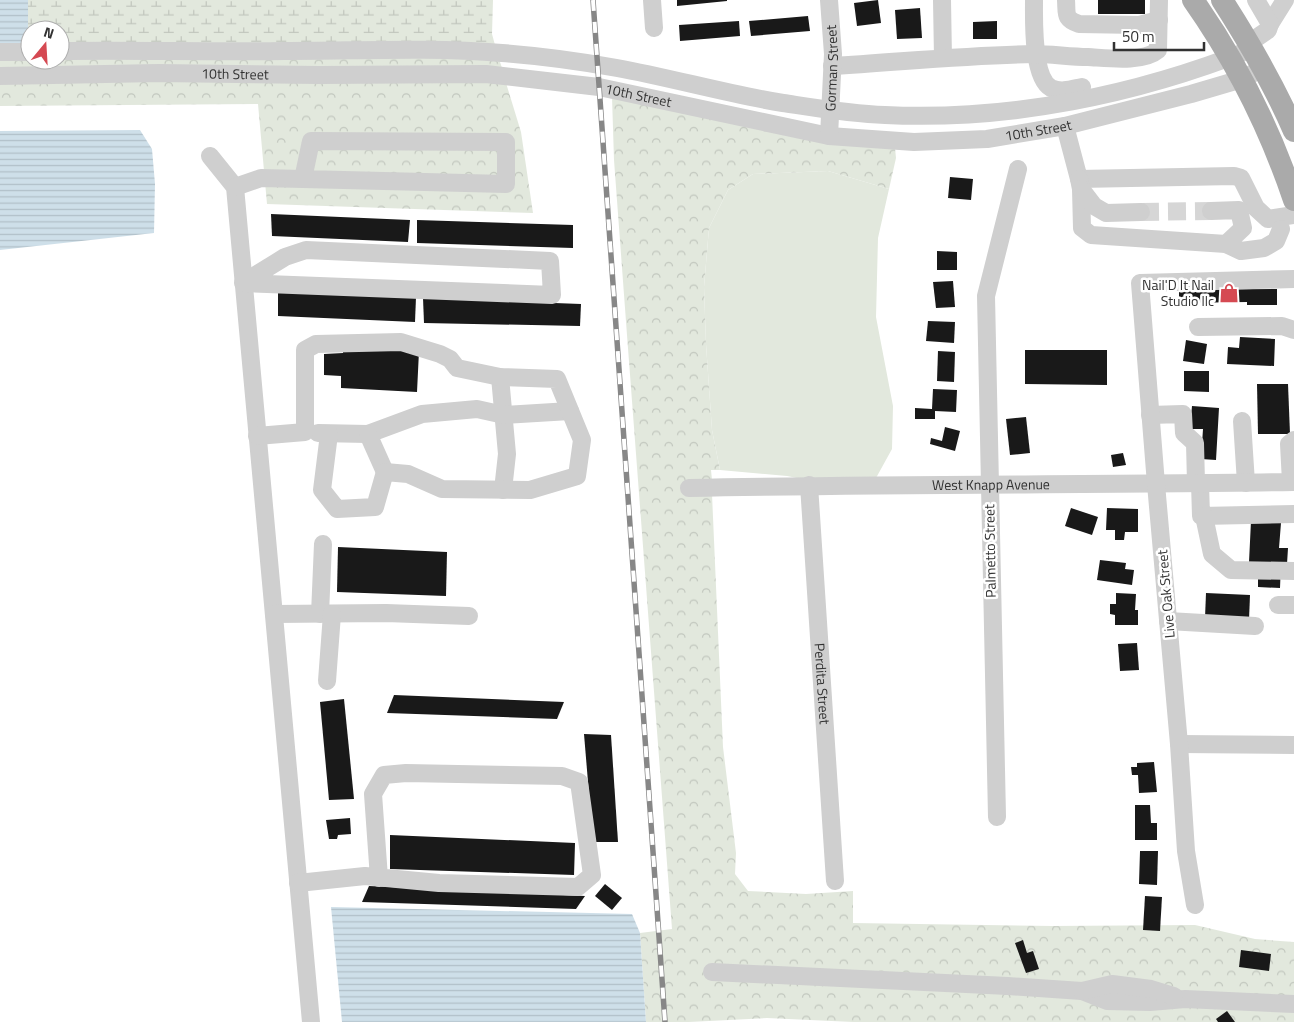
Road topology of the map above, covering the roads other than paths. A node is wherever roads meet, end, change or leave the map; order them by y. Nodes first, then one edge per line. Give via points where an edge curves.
1 (652, 0) edge
2 (829, 0) edge
3 (942, 0) edge
4 (1034, 0) edge
5 (1066, 0) edge
6 (1074, 0) edge
7 (1159, 0) edge
8 (1192, 0) edge
9 (1222, 0) edge
10 (1256, 0) edge
11 (1285, 0) edge
12 (1159, 19) junction
13 (1270, 24) junction
14 (654, 28) dead end
15 (0, 52) edge
16 (20, 52) edge
17 (70, 52) edge
18 (1255, 53) junction
19 (1036, 54) junction
20 (542, 57) junction
21 (943, 58) junction
22 (1229, 58) junction
23 (832, 66) junction
24 (0, 76) edge
25 (653, 76) junction
26 (544, 79) junction
27 (1242, 79) junction
28 (1131, 88) junction
29 (649, 98) junction
30 (830, 109) junction
31 (1065, 126) junction
32 (1294, 131) edge
33 (829, 136) junction
34 (210, 156) dead end
35 (1018, 169) dead end
36 (303, 180) junction
37 (1080, 184) junction
38 (234, 187) junction
39 (1294, 200) edge
40 (1256, 208) junction
41 (1211, 211) tunnel mouth
42 (1141, 212) tunnel mouth
43 (1294, 215) edge
44 (1288, 228) edge
45 (1226, 244) junction
46 (1294, 279) edge
47 (243, 283) junction
48 (1198, 327) dead end
49 (1294, 330) edge
50 (500, 377) junction
51 (570, 411) junction
52 (504, 415) junction
53 (1150, 415) junction
54 (1242, 421) dead end
55 (305, 432) junction
56 (329, 434) junction
57 (368, 434) junction
58 (257, 436) junction
59 (1294, 440) edge
60 (385, 472) junction
61 (1246, 482) junction
62 (1293, 482) edge
63 (989, 483) junction
64 (1198, 483) junction
65 (1156, 484) junction
66 (810, 485) junction
67 (689, 488) dead end
68 (503, 490) junction
69 (1294, 514) edge
70 (1204, 516) junction
71 (324, 544) dead end
72 (1294, 571) edge
73 (274, 614) junction
74 (326, 614) junction
75 (468, 616) dead end
76 (1168, 621) junction
77 (1255, 626) dead end
78 (327, 681) dead end
79 (1180, 744) junction
80 (1294, 745) edge
81 (996, 817) dead end
82 (380, 878) junction
83 (836, 881) dead end
84 (298, 883) junction
85 (1195, 905) dead end
86 (712, 972) dead end
87 (1294, 1004) edge
88 (311, 1022) edge

1 - 14 street
2 - 23 street, Gorman Street
3 - 21 street
4 - 19 street
5 - 12 street via 1067,16 1079,24 1139,25
6 - 12 street via 1075,11 1081,16
7 - 12 street
8 - 22 main road
9 - 18 main road
10 - 13 street
11 - 13 street
12 - 19 street via 1158,50 1151,56
13 - 18 street
15 - 16 street
17 - 20 street, 10th Street via 410,49
18 - 22 street, 10th Street
18 - 27 street, 10th Street
18 - 32 main road
19 - 21 street
19 - 28 street via 1041,76 1052,88 1062,91 1114,82
20 - 25 street, 10th Street
20 - 26 street
21 - 23 street
22 - 27 main road
22 - 28 street, 10th Street
23 - 30 street, Gorman Street
24 - 26 street, 10th Street via 486,74
25 - 29 street
25 - 30 street, 10th Street
26 - 29 street, 10th Street
27 - 31 street, 10th Street
27 - 39 main road via 1260,114
28 - 30 street, 10th Street via 1029,109 974,114 883,115
29 - 33 street, 10th Street
30 - 33 street, Gorman Street
31 - 33 street, 10th Street via 986,139 923,142
31 - 37 street
34 - 38 street
35 - 63 street, Palmetto Street via 986,296
36 - 36 street via 506,184 506,142 311,141
36 - 38 street via 261,178
37 - 40 street via 1234,176 1241,178
37 - 42 street via 1094,206 1106,213
37 - 45 street via 1082,228 1091,235
38 - 47 street
40 - 43 street via 1268,219
40 - 44 street via 1255,223 1271,230
41 - 45 street via 1239,210 1243,228
44 - 45 street via 1264,248 1241,251
46 - 53 street, Live Oak Street via 1140,283
47 - 47 street via 285,258 306,250 550,261 552,296
47 - 58 street
48 - 49 street via 1282,326
50 - 51 street via 557,379
50 - 52 street
50 - 55 street via 457,368 440,354 401,342 316,344 305,350
51 - 52 street
51 - 68 street via 582,440 577,476 530,490
52 - 57 street via 477,408 422,414
52 - 68 street via 507,454
53 - 64 street via 1183,414 1184,433 1195,443
53 - 65 street, Live Oak Street
54 - 61 street
55 - 56 street
55 - 58 street
56 - 57 street
56 - 60 street via 322,490 337,509 375,508
57 - 60 street
58 - 73 street
59 - 62 street via 1289,444
60 - 68 street via 408,474 442,489
61 - 62 street, West Knapp Avenue
61 - 64 street, West Knapp Avenue
63 - 65 street, West Knapp Avenue
63 - 66 street, West Knapp Avenue
63 - 81 street, Palmetto Street
64 - 65 street, West Knapp Avenue
64 - 70 street via 1201,516
65 - 76 street, Live Oak Street
66 - 67 street, West Knapp Avenue
66 - 83 street, Perdita Street
69 - 70 street
70 - 72 street via 1212,554 1231,570
71 - 74 street
73 - 74 street
73 - 84 street
74 - 75 street
74 - 78 street
76 - 77 street
76 - 79 street, Live Oak Street
79 - 80 street
79 - 85 street, Live Oak Street via 1186,850
82 - 82 street via 578,887 592,875 579,782 562,776 406,772 384,775 373,794
82 - 84 street via 365,876
84 - 88 street
86 - 87 street via 1082,991 1107,1001 1185,999

